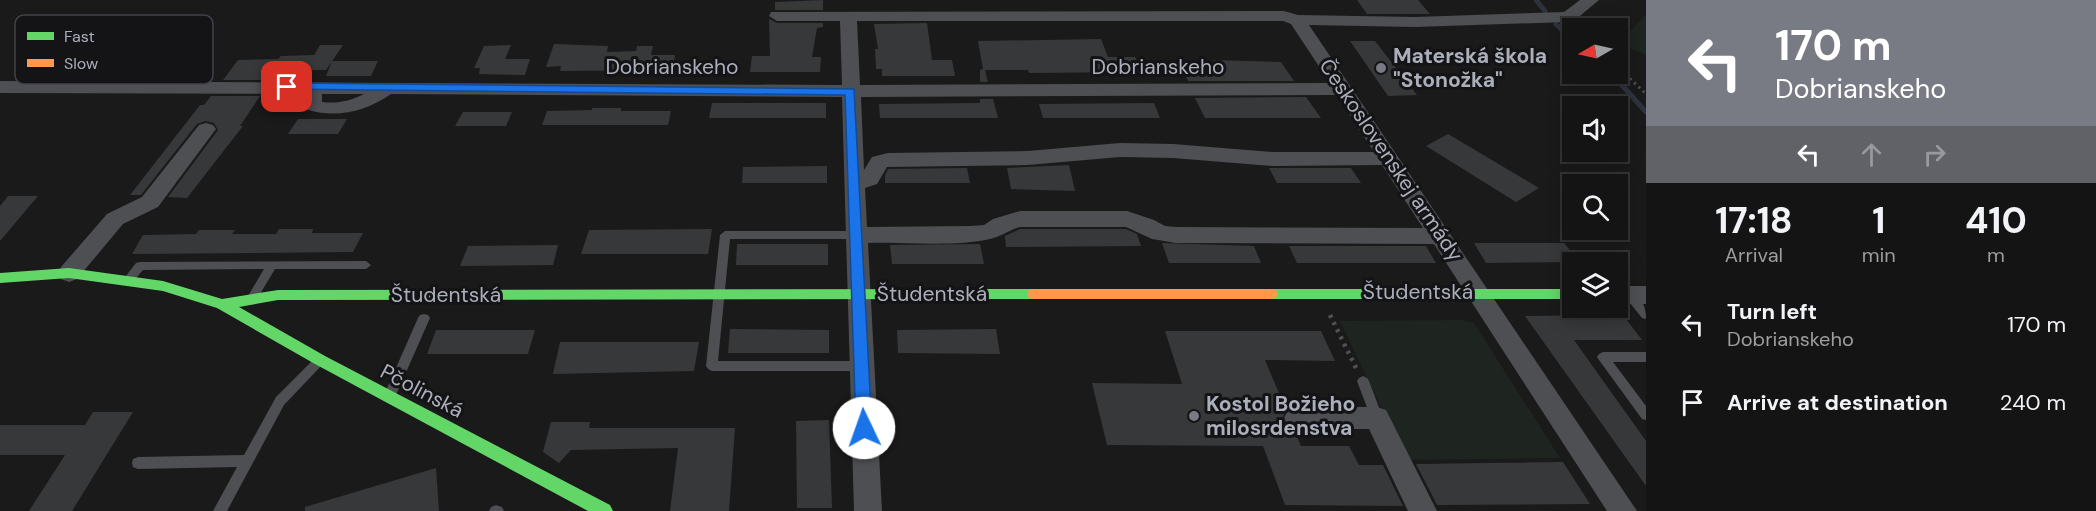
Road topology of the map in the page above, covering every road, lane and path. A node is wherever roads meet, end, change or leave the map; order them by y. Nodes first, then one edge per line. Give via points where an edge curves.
1 (1242, 0) edge
2 (1591, 0) edge
3 (1049, 7) edge
4 (777, 16) dead end
5 (848, 16) junction
6 (1252, 16) junction
7 (1297, 20) junction
8 (1628, 77) edge
9 (0, 87) edge
10 (1344, 89) junction
11 (850, 91) junction
12 (1646, 94) edge
13 (206, 129) dead end
14 (1390, 158) junction
15 (854, 184) junction
16 (856, 236) junction
17 (1442, 236) junction
18 (366, 265) dead end
19 (272, 266) junction
20 (69, 273) junction
21 (0, 278) edge
22 (127, 281) junction
23 (1479, 292) junction
24 (858, 294) junction
25 (1562, 294) edge
26 (1631, 295) edge
27 (719, 296) junction
28 (250, 299) junction
29 (222, 304) junction
30 (1327, 308) dead end
31 (1646, 315) edge
32 (424, 318) dead end
33 (1646, 357) edge
34 (320, 360) junction
35 (861, 366) junction
36 (1363, 381) joint
37 (389, 397) junction
38 (1646, 415) edge
39 (1297, 418) dead end
40 (1377, 418) junction
41 (247, 461) junction
42 (138, 463) dead end
43 (220, 511) edge
44 (603, 511) edge
45 (868, 511) edge
46 (1423, 511) edge
47 (1623, 511) edge

1 - 6 street
2 - 7 street via 1568,17 1415,22
3 - 5 street
3 - 6 street
4 - 5 street
5 - 11 street
6 - 7 street
7 - 10 street, Československej armády
8 - 12 path
9 - 11 street, Dobrianskeho via 308,87 313,94 312,105 320,109 348,106 388,88
10 - 11 street, Dobrianskeho
10 - 14 street, Československej armády
11 - 15 street
13 - 20 street via 150,202 116,219
14 - 15 street via 1273,159 1120,150 1028,158 888,160 879,162 870,179
14 - 17 street, Československej armády
15 - 16 street
16 - 17 street via 971,234 989,232 1000,224 1020,219 1127,219 1160,233 1176,235
16 - 24 street
16 - 27 lane via 725,235
17 - 23 street, Československej armády
18 - 19 lane
19 - 22 lane via 140,266
19 - 28 lane
20 - 21 street
20 - 22 street
22 - 29 street via 163,286
23 - 24 street, Študentská
23 - 25 street, Študentská
23 - 47 street, Československej armády
24 - 27 street, Študentská
24 - 35 street
26 - 31 lane
27 - 28 street, Študentská via 278,295
27 - 35 lane via 712,366
28 - 29 street, Študentská
29 - 34 street, Pčolinská
30 - 36 path
32 - 37 lane
33 - 38 lane via 1603,357
34 - 37 street, Pčolinská
34 - 41 lane via 280,401
35 - 45 street
36 - 40 lane
37 - 44 street, Pčolinská
39 - 40 street
40 - 46 street
41 - 42 lane
41 - 43 lane

